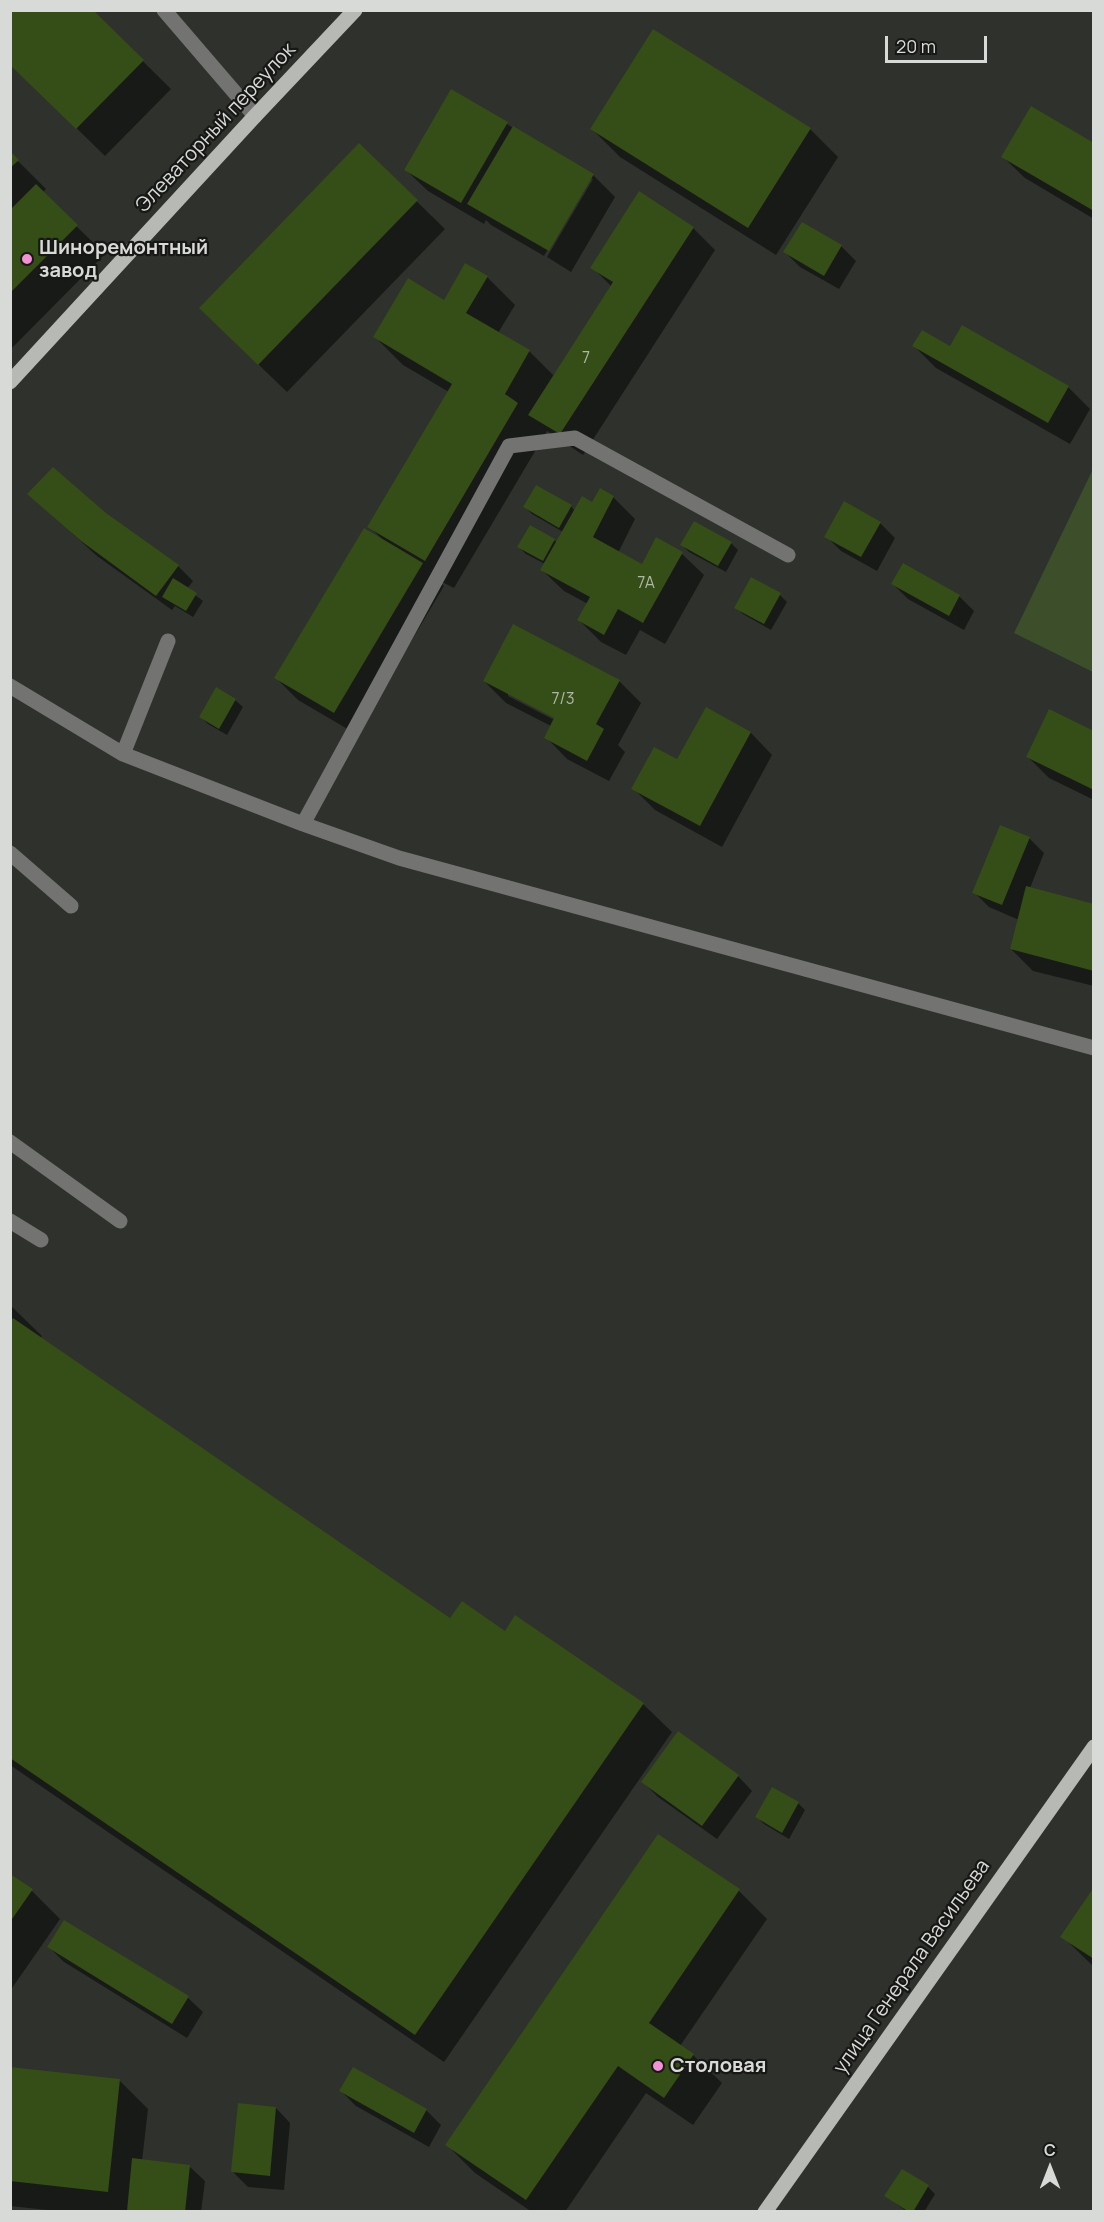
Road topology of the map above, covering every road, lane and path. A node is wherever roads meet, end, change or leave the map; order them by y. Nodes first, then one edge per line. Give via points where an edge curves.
1 (164, 10) edge
2 (355, 10) edge
3 (255, 116) junction
4 (10, 382) edge
5 (788, 555) dead end
6 (168, 641) dead end
7 (10, 686) edge
8 (123, 754) junction
9 (303, 824) junction
10 (10, 853) edge
11 (71, 906) dead end
12 (1094, 1048) edge
13 (10, 1142) edge
14 (10, 1221) edge
15 (120, 1221) dead end
16 (41, 1240) dead end
17 (1094, 1747) edge
18 (765, 2211) edge

1 - 3 street
2 - 3 main road, Элеваторный переулок
3 - 4 main road, Элеваторный переулок
5 - 9 street via 575,438 509,446
6 - 8 street
7 - 8 street
8 - 9 street
9 - 12 street via 399,858
10 - 11 street
13 - 15 street
14 - 16 street
17 - 18 main road, улица Генерала Васильева

